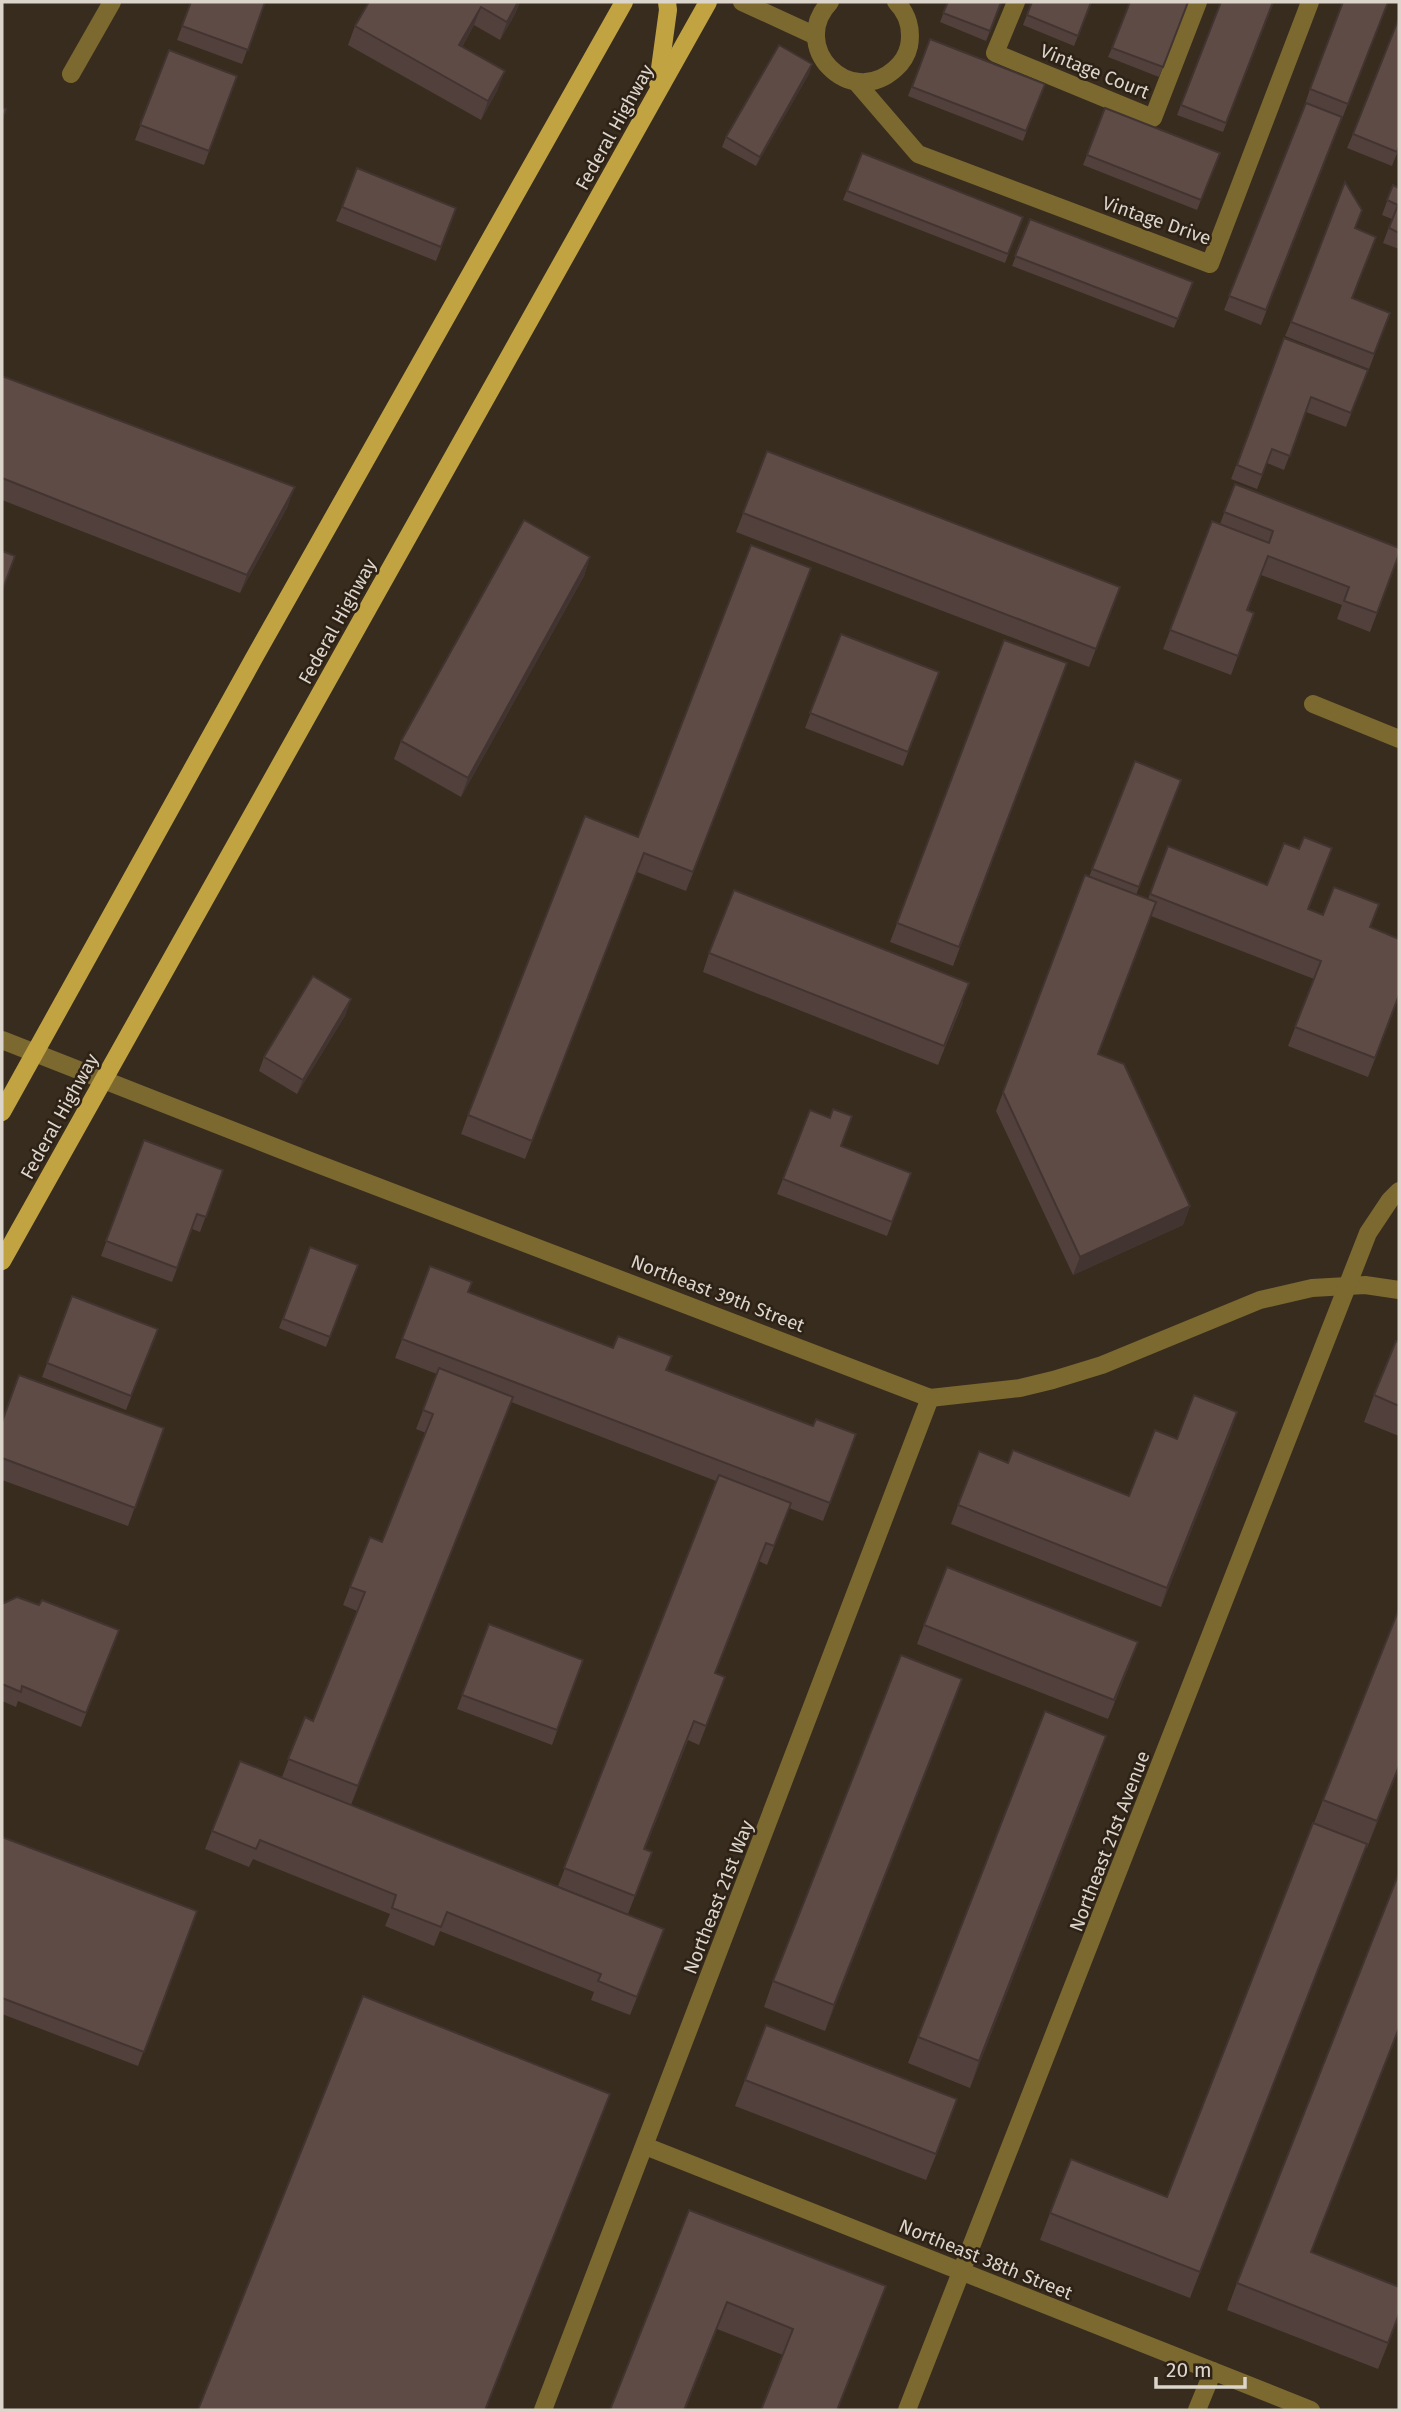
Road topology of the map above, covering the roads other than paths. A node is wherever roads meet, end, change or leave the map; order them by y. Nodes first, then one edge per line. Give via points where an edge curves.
1 (112, 2) edge
2 (624, 2) edge
3 (667, 2) edge
4 (708, 2) edge
5 (742, 2) edge
6 (830, 2) edge
7 (896, 2) edge
8 (1016, 2) edge
9 (1198, 2) edge
10 (1310, 2) edge
11 (816, 36) junction
12 (71, 74) dead end
13 (856, 82) junction
14 (657, 93) junction
15 (1313, 704) dead end
16 (1399, 739) edge
17 (2, 1040) edge
18 (35, 1053) junction
19 (103, 1080) junction
20 (2, 1112) edge
21 (1399, 1191) edge
22 (2, 1261) edge
23 (1349, 1286) junction
24 (1399, 1290) edge
25 (930, 1398) junction
26 (645, 2146) junction
27 (963, 2272) junction
28 (1213, 2371) junction
29 (543, 2410) edge
30 (907, 2410) edge
31 (1197, 2410) edge
32 (1311, 2410) edge

1 - 12 street
2 - 18 main road
3 - 14 main road
4 - 14 main road, Federal Highway
5 - 11 street
6 - 11 street
7 - 13 street via 908,19 908,51 888,75 873,82
8 - 9 street, Vintage Court via 995,54 1153,118
10 - 13 street, Vintage Drive via 1210,264 918,154
11 - 13 street via 824,61
14 - 19 main road, Federal Highway
15 - 16 street
17 - 18 street, Northeast 39th Street
18 - 19 street, Northeast 39th Street
18 - 20 main road
19 - 22 main road, Federal Highway
19 - 25 street, Northeast 39th Street
21 - 23 street, Northeast 21st Avenue via 1368,1233
23 - 24 street, Northeast 39th Street
23 - 25 street, Northeast 39th Street via 1312,1288 1260,1300 1102,1365 1053,1380
23 - 27 street, Northeast 21st Avenue
25 - 26 street, Northeast 21st Way
26 - 27 street, Northeast 38th Street
26 - 29 street, Northeast 21st Way
27 - 28 street, Northeast 38th Street
27 - 30 street, Northeast 21st Avenue
28 - 31 street
28 - 32 street, Northeast 38th Street

